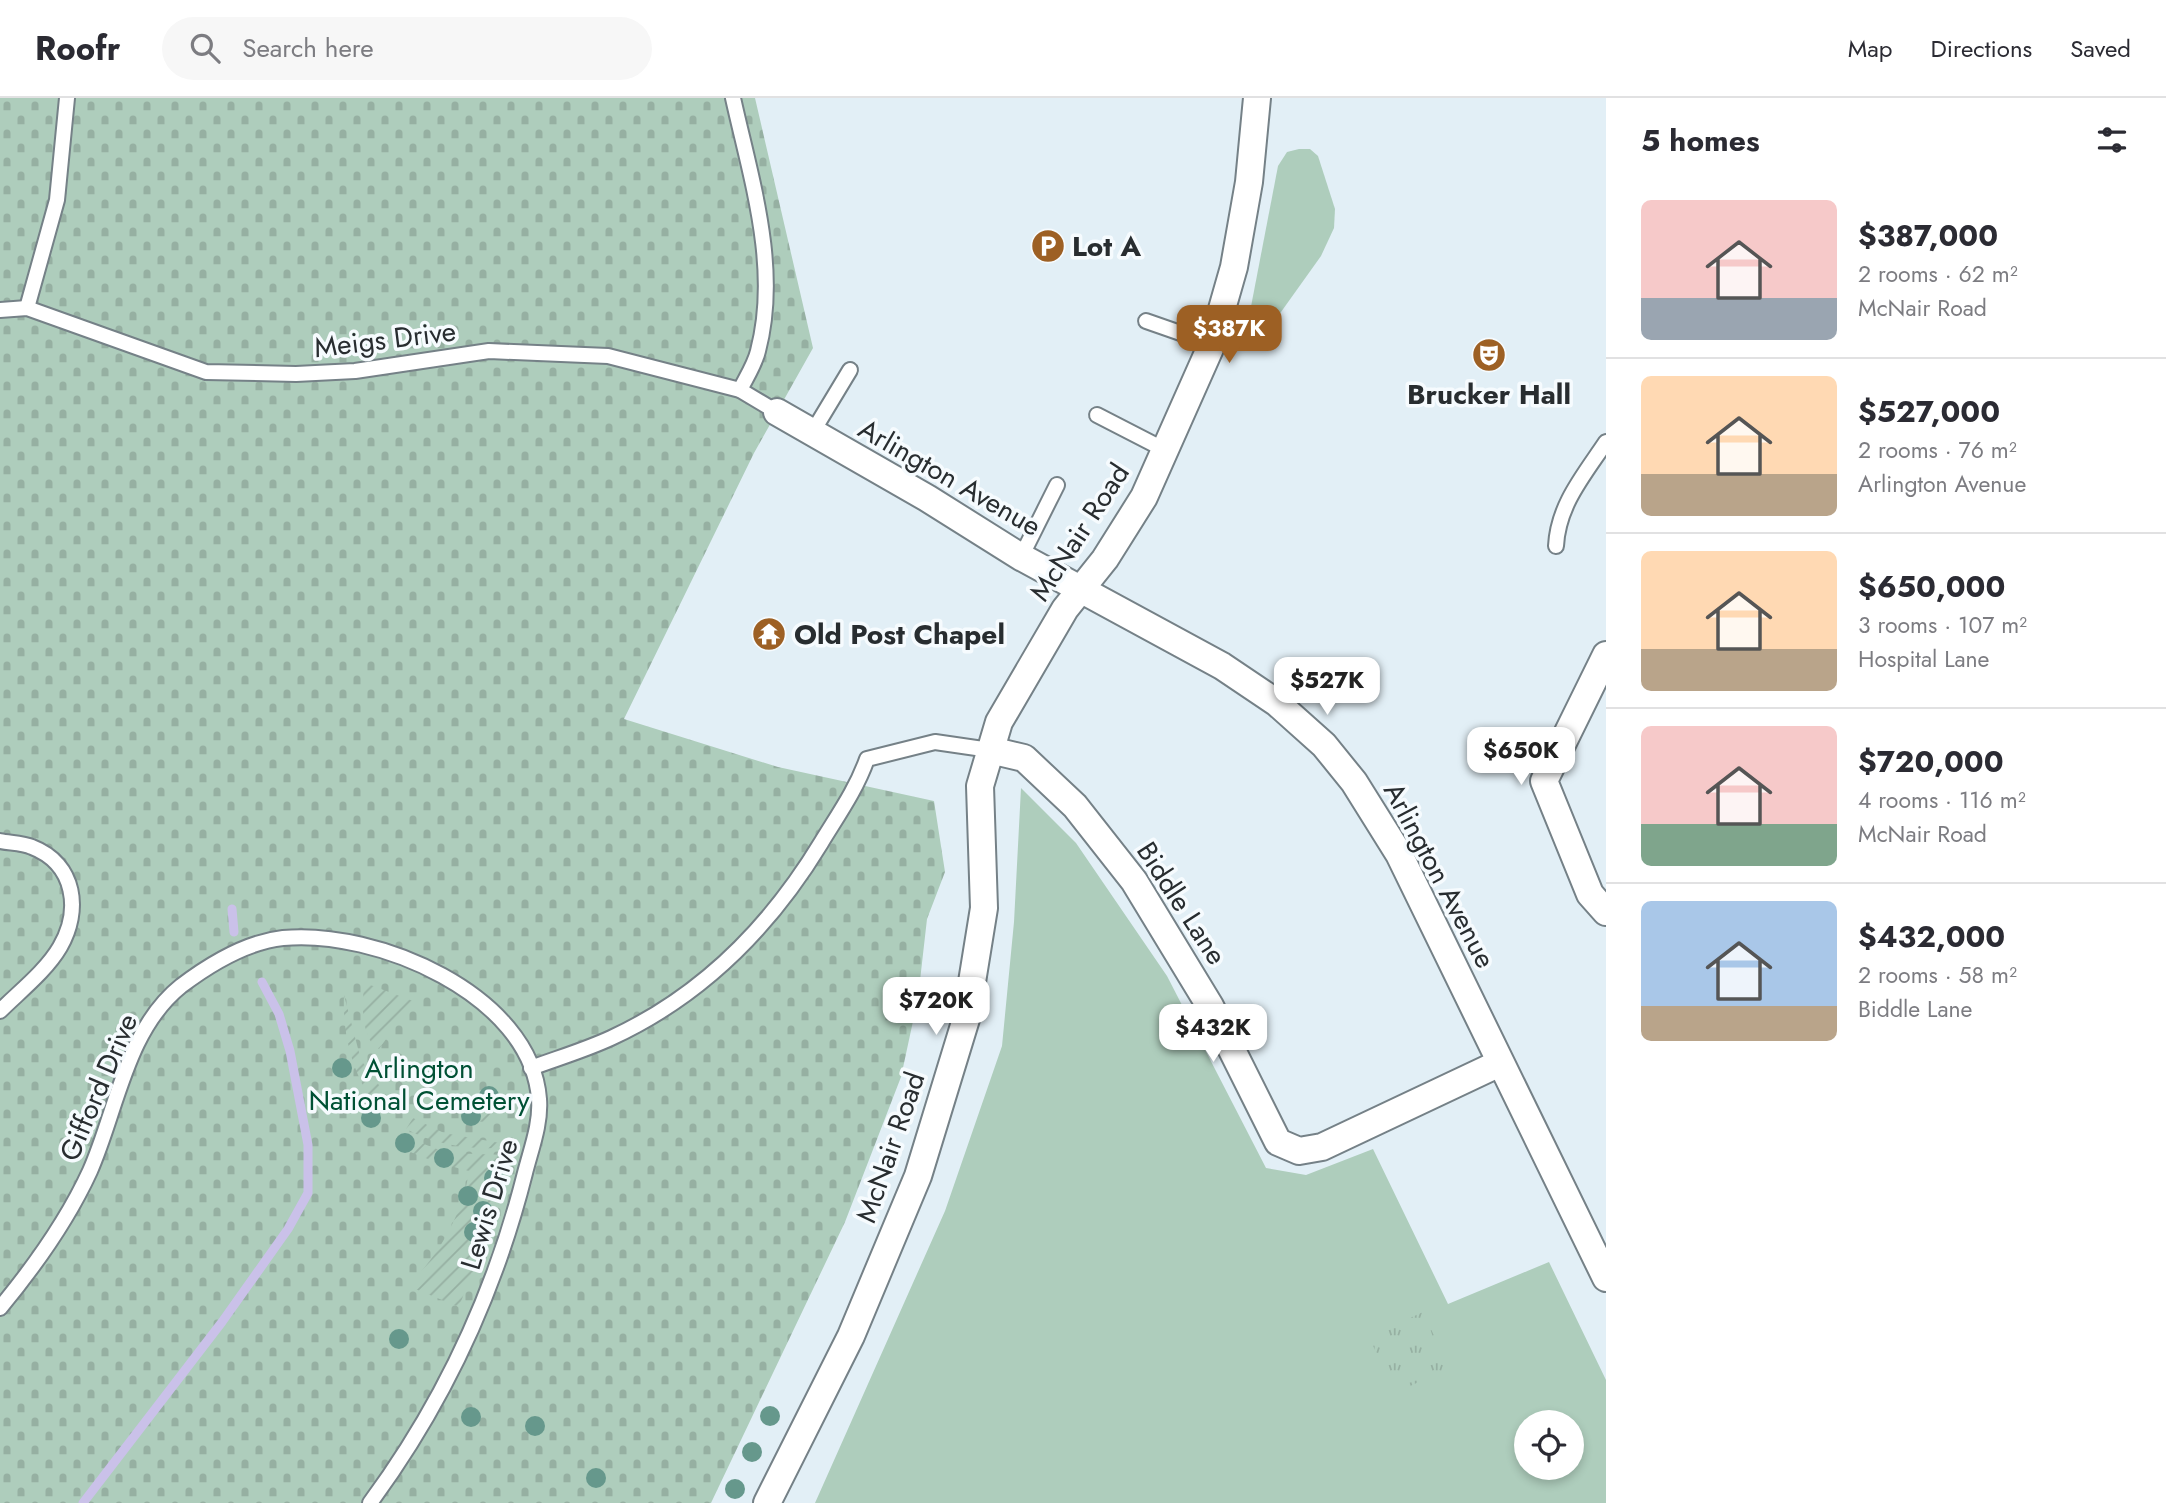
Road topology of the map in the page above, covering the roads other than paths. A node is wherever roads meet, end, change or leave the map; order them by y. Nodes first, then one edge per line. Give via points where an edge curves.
1 (67, 98) edge
2 (733, 98) edge
3 (1257, 98) edge
4 (27, 308) junction
5 (0, 310) edge
6 (1146, 321) dead end
7 (1212, 344) junction
8 (850, 370) dead end
9 (740, 390) junction
10 (777, 412) joint
11 (1097, 415) dead end
12 (812, 433) junction
13 (1606, 442) edge
14 (1167, 451) junction
15 (1057, 485) dead end
16 (1556, 546) dead end
17 (1021, 557) junction
18 (1082, 588) junction
19 (1606, 655) edge
20 (990, 750) junction
21 (0, 841) edge
22 (1606, 912) edge
23 (0, 1011) edge
24 (1500, 1063) junction
25 (531, 1068) junction
26 (1606, 1278) edge
27 (0, 1308) edge
28 (370, 1503) edge
29 (767, 1503) edge

1 - 4 lane via 57,200
2 - 9 lane via 764,253 758,353
3 - 7 street, McNair Road via 1234,267
4 - 5 lane, Meigs Drive
4 - 9 lane, Meigs Drive via 206,372 355,371 489,351 535,352 608,356
6 - 7 lane
7 - 14 street, McNair Road
8 - 12 lane
9 - 10 lane, Meigs Drive
10 - 12 street, Arlington Avenue
11 - 14 lane
12 - 17 street, Arlington Avenue
13 - 16 lane via 1564,506
14 - 18 street, McNair Road via 1144,497
15 - 17 lane
17 - 18 street, Arlington Avenue
18 - 20 street, McNair Road via 999,722
18 - 24 street, Arlington Avenue via 1222,666 1277,703 1324,745 1367,799 1399,854
19 - 22 street via 1544,781 1590,894
20 - 24 street, Biddle Lane via 1024,758 1075,806 1134,881 1210,1006 1278,1142 1299,1150 1322,1147
20 - 25 lane via 935,742 867,759 856,789 794,887 737,952 649,1018 590,1047
20 - 29 street, McNair Road via 979,793 984,908 966,1019 918,1176 851,1336
21 - 23 lane via 33,846 55,862 67,876 74,901 72,921 59,949
24 - 26 street, Arlington Avenue
25 - 27 lane, Gifford Drive via 519,1042 500,1019 449,979 428,969 351,942 314,938 273,940 248,947 174,992 148,1025 79,1193
25 - 28 lane, Lewis Drive via 539,1100 537,1127 494,1275 467,1342 421,1428

